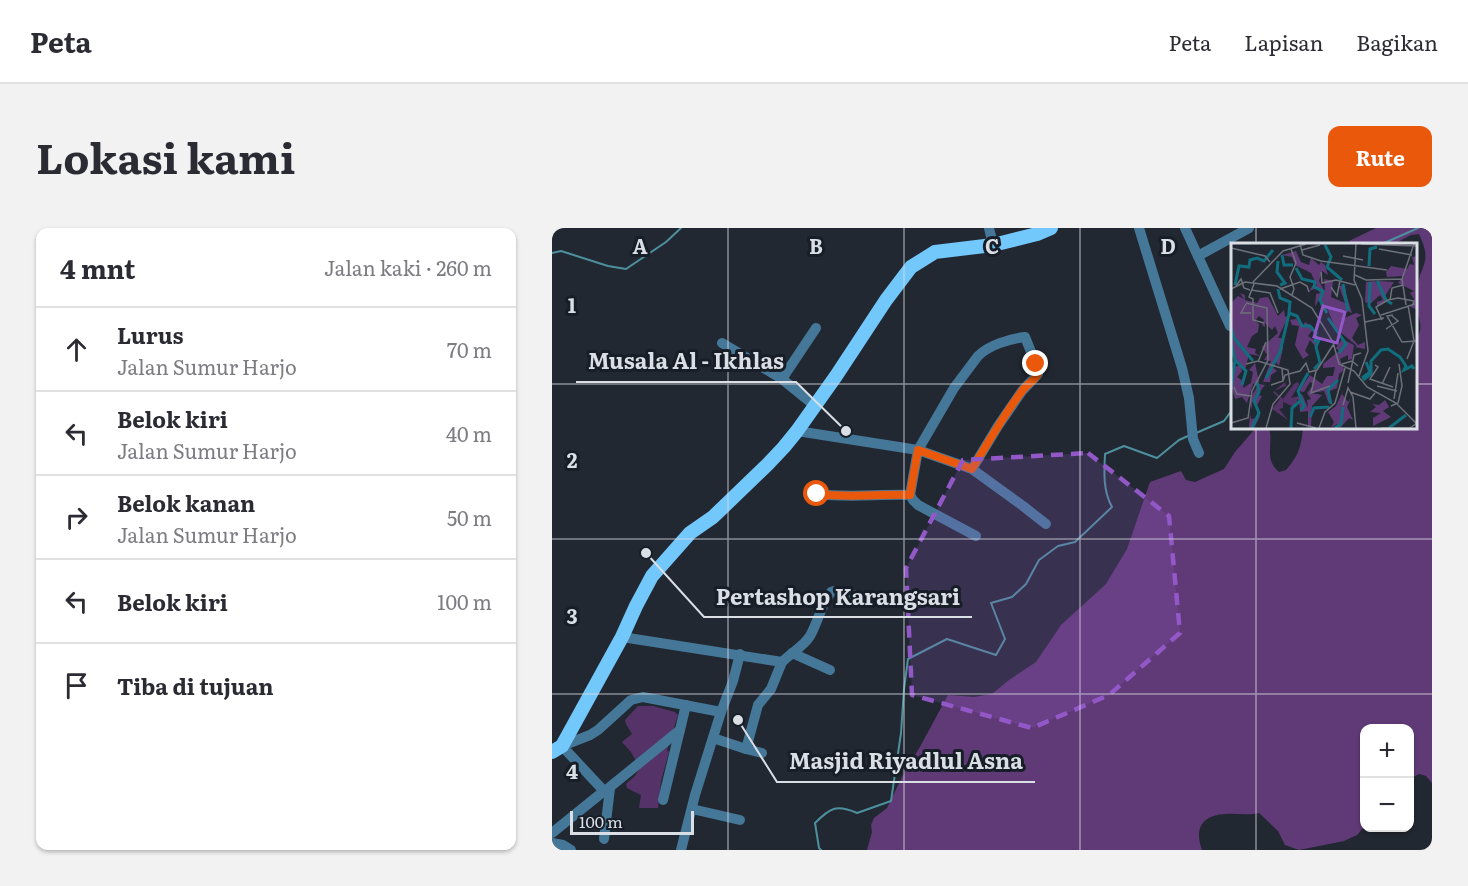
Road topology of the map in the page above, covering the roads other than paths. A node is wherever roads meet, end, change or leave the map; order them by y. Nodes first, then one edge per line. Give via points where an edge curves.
1 (989, 228) edge
2 (1051, 228) edge
3 (1139, 228) edge
4 (1185, 228) edge
5 (1249, 228) edge
6 (993, 245) junction
7 (1198, 256) junction
8 (1230, 326) dead end
9 (816, 328) dead end
10 (722, 343) dead end
11 (782, 379) junction
12 (814, 405) junction
13 (797, 431) junction
14 (918, 450) junction
15 (1199, 453) dead end
16 (972, 469) junction
17 (817, 494) dead end
18 (910, 495) junction
19 (1046, 524) dead end
20 (976, 536) dead end
21 (879, 600) dead end
22 (622, 637) junction
23 (792, 653) junction
24 (740, 654) junction
25 (782, 662) junction
26 (830, 670) dead end
27 (686, 705) junction
28 (721, 712) junction
29 (680, 730) junction
30 (713, 738) junction
31 (557, 749) edge
32 (746, 749) junction
33 (762, 753) dead end
34 (607, 789) junction
35 (663, 800) dead end
36 (692, 809) junction
37 (740, 820) dead end
38 (552, 833) edge
39 (604, 840) dead end
40 (552, 843) edge
41 (571, 850) edge
42 (681, 850) edge

1 - 6 street
2 - 6 main road
3 - 15 street via 1182,368 1192,434
4 - 7 street
5 - 7 street
6 - 12 main road via 935,252 911,267
7 - 8 street
9 - 11 street
10 - 11 street
11 - 12 street
12 - 13 main road
13 - 14 street
13 - 22 main road via 713,517 690,533 652,576
14 - 16 street
14 - 16 street via 954,388 982,351 1025,337 1038,374 1022,391
14 - 18 street
16 - 19 street
17 - 18 street
18 - 20 street via 918,505
21 - 23 street via 831,592 810,636
22 - 24 street
22 - 31 main road
23 - 25 street
23 - 26 street
24 - 25 street
24 - 28 street
25 - 32 street via 771,689 758,705
27 - 28 street
27 - 29 street
27 - 31 street via 643,697 632,700 598,730
28 - 30 street
29 - 34 street
29 - 35 street
30 - 32 street
30 - 36 street
31 - 34 street
32 - 33 street
34 - 38 street
34 - 39 street
36 - 37 street
36 - 42 street
40 - 41 street

